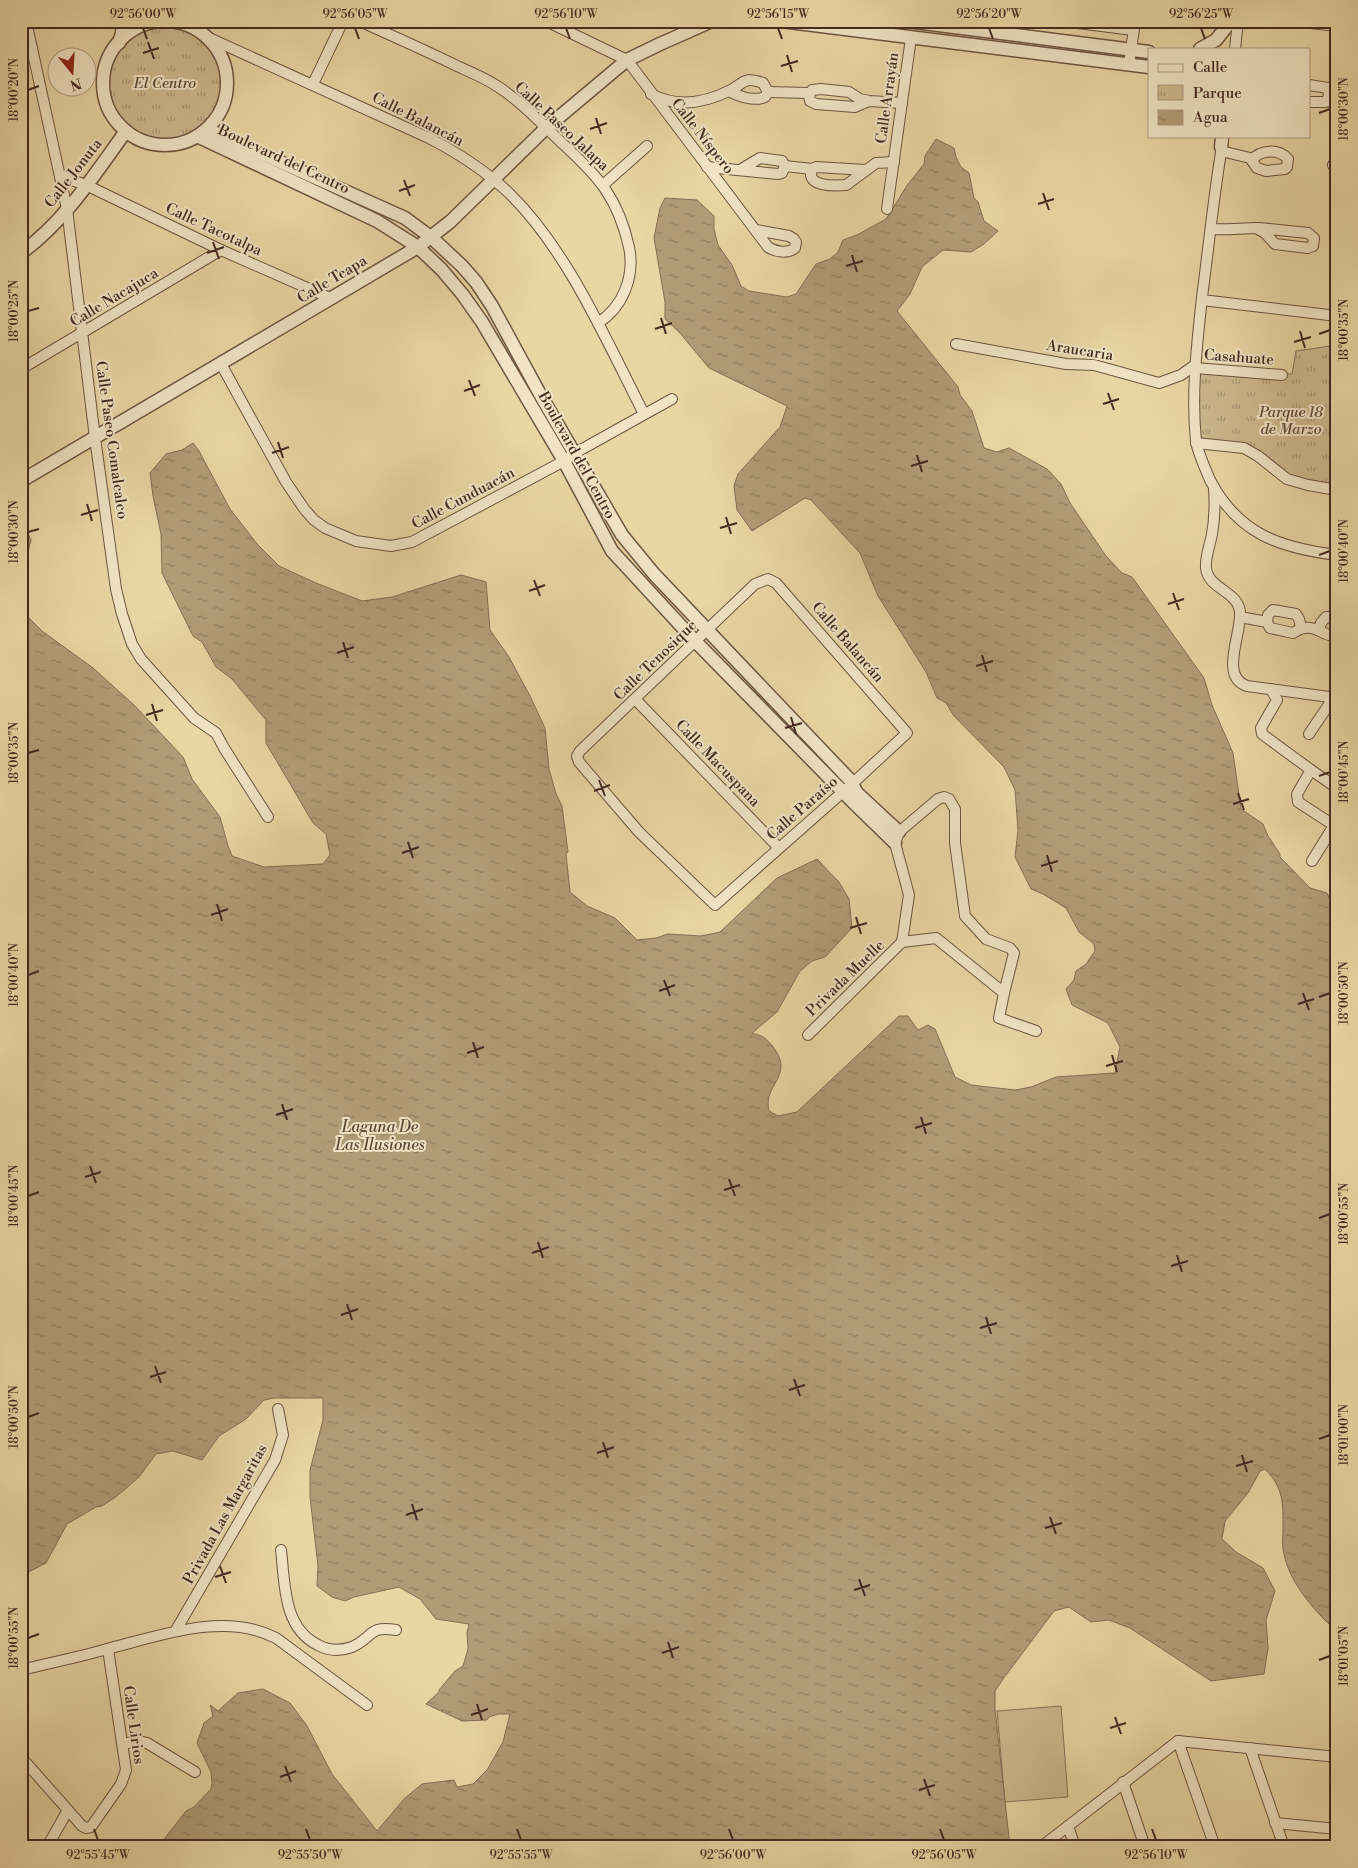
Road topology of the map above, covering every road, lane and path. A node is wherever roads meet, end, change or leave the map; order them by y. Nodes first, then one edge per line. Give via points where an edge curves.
1 (26, 21) edge
2 (123, 21) edge
3 (343, 21) edge
4 (360, 21) edge
5 (546, 21) edge
6 (712, 21) edge
7 (781, 21) edge
8 (866, 21) edge
9 (907, 21) edge
10 (1062, 21) edge
11 (1231, 21) edge
12 (1238, 21) edge
13 (1293, 21) edge
14 (164, 22) edge
15 (957, 25) edge
16 (1134, 26) edge
17 (1337, 26) edge
18 (840, 29) junction
19 (206, 37) junction
20 (911, 38) junction
21 (955, 43) junction
22 (118, 44) junction
23 (1084, 44) junction
24 (1202, 48) edge
25 (1235, 48) edge
26 (1131, 50) junction
27 (1148, 52) edge
28 (1082, 59) junction
29 (627, 60) junction
30 (1129, 65) junction
31 (1148, 67) edge
32 (313, 84) junction
33 (1310, 85) edge
34 (728, 91) junction
35 (768, 92) junction
36 (650, 93) junction
37 (810, 93) junction
38 (869, 101) junction
39 (1310, 102) edge
40 (902, 103) junction
41 (546, 128) junction
42 (126, 131) junction
43 (202, 132) junction
44 (1222, 143) edge
45 (647, 146) dead end
46 (1252, 160) dead end
47 (1337, 160) edge
48 (894, 162) junction
49 (707, 166) junction
50 (812, 169) junction
51 (866, 170) junction
52 (1337, 172) edge
53 (60, 176) junction
54 (494, 179) junction
55 (86, 185) junction
56 (603, 185) junction
57 (67, 209) junction
58 (887, 209) dead end
59 (1256, 228) junction
60 (1210, 229) junction
61 (756, 230) dead end
62 (1337, 237) edge
63 (432, 238) junction
64 (1337, 244) edge
65 (418, 247) junction
66 (221, 250) junction
67 (21, 253) edge
68 (330, 298) junction
69 (1202, 300) junction
70 (1337, 316) edge
71 (598, 323) junction
72 (83, 333) junction
73 (956, 344) dead end
74 (221, 364) junction
75 (1195, 367) junction
76 (21, 369) edge
77 (1282, 375) dead end
78 (672, 399) dead end
79 (644, 414) junction
80 (95, 438) junction
81 (1196, 443) junction
82 (575, 453) junction
83 (564, 461) junction
84 (21, 481) edge
85 (1214, 487) junction
86 (1337, 490) edge
87 (1337, 555) edge
88 (762, 580) joint
89 (1240, 617) junction
90 (1337, 618) edge
91 (1266, 622) junction
92 (1301, 628) junction
93 (708, 629) junction
94 (1316, 629) junction
95 (1337, 637) edge
96 (695, 641) junction
97 (1271, 689) junction
98 (1335, 698) edge
99 (636, 700) junction
100 (907, 733) joint
101 (1310, 734) dead end
102 (1311, 770) junction
103 (848, 787) junction
104 (1337, 788) edge
105 (268, 817) dead end
106 (898, 838) junction
107 (779, 848) junction
108 (1312, 861) dead end
109 (715, 904) joint
110 (902, 942) junction
111 (1004, 993) junction
112 (1036, 1030) dead end
113 (808, 1035) dead end
114 (278, 1409) dead end
115 (280, 1550) dead end
116 (176, 1630) junction
117 (396, 1630) dead end
118 (307, 1639) junction
119 (108, 1649) junction
120 (297, 1652) junction
121 (21, 1670) edge
122 (367, 1705) dead end
123 (1178, 1740) junction
124 (123, 1744) junction
125 (1250, 1748) junction
126 (1337, 1757) edge
127 (21, 1758) edge
128 (195, 1772) dead end
129 (1123, 1782) junction
130 (68, 1810) junction
131 (1276, 1823) junction
132 (1068, 1826) junction
133 (1337, 1829) edge
134 (47, 1847) edge
135 (1041, 1847) edge
136 (1075, 1847) edge
137 (1145, 1847) edge
138 (1215, 1847) edge
139 (1284, 1847) edge

1 - 53 street, Calle Paseo Comalcalco
2 - 22 street
3 - 32 street
4 - 41 street, Calle Paseo Jalapa via 488,81 507,93
5 - 29 street
6 - 29 street, Calle Teapa
7 - 18 street
8 - 18 street
9 - 15 street
10 - 16 street
11 - 24 street via 1216,40
12 - 25 street
13 - 17 street
14 - 19 street via 188,26
14 - 22 street via 136,29
15 - 21 street
15 - 23 street
16 - 26 street
18 - 20 street
19 - 32 street, Calle Balancán
19 - 43 street via 223,60 227,83 222,109
20 - 21 street
20 - 40 street, Calle Arrayán
21 - 28 street
22 - 42 street via 106,65 104,92 112,114
23 - 26 street
23 - 28 street
26 - 27 street
26 - 30 street
28 - 30 street
29 - 36 street, Calle Níspero
29 - 41 street, Calle Teapa
30 - 31 street
32 - 54 street, Calle Balancán via 440,144
33 - 39 street via 1328,88 1329,94 1326,102
34 - 35 street via 759,99
34 - 35 street via 750,80 763,83
34 - 36 street via 699,102 685,103
35 - 37 street
36 - 49 street, Calle Níspero
37 - 38 street via 820,89 849,92
37 - 38 street via 810,102 816,104 855,107
38 - 40 street
40 - 48 street, Calle Arrayán
41 - 54 street, Calle Teapa
41 - 56 street, Calle Paseo Jalapa
42 - 43 street via 148,142 163,145 179,143
42 - 55 street, Calle Jonuta
43 - 63 street, Boulevard del Centro via 393,212
43 - 65 street, Boulevard del Centro via 377,221
44 - 46 street via 1234,153
44 - 60 street
45 - 56 street
47 - 52 street via 1333,166
48 - 51 street, Calle Arrayán via 876,162
48 - 58 street, Calle Arrayán
49 - 50 street via 778,174 785,166
49 - 61 street, Calle Níspero
50 - 51 street, Calle Arrayán
50 - 51 street, Calle Arrayán via 811,179 816,183 842,185
53 - 55 street, Calle Tacotalpa
53 - 57 street, Calle Paseo Comalcalco
54 - 63 street, Calle Teapa
54 - 71 street, Calle Balancán via 540,230
55 - 57 street, Calle Jonuta
55 - 66 street, Calle Tacotalpa
56 - 71 street, Calle Paseo Jalapa via 622,222 631,263 620,302
57 - 67 street, Calle Jonuta
57 - 72 street, Calle Paseo Comalcalco
59 - 59 street via 1311,233 1313,246 1275,244 1266,233
59 - 60 street
60 - 69 street
62 - 64 street
63 - 65 street, Calle Teapa
63 - 82 street, Boulevard del Centro via 472,276 492,306
65 - 68 street, Calle Teapa
65 - 83 street, Boulevard del Centro via 454,282 473,308
66 - 68 street, Calle Tacotalpa
66 - 72 street, Calle Nacajuca
68 - 74 street, Calle Teapa
69 - 70 street
69 - 75 street
71 - 79 street, Calle Balancán
72 - 76 street, Calle Nacajuca
72 - 80 street, Calle Paseo Comalcalco
73 - 75 street, Araucaria via 1066,364 1094,364 1159,383
74 - 80 street, Calle Teapa
74 - 83 street, Calle Cunduacán via 286,482 305,510 320,525 356,541 390,546 412,542
75 - 77 street, Casahuate
75 - 81 street
78 - 79 street, Calle Cunduacán
79 - 82 street, Calle Cunduacán
80 - 84 street, Calle Teapa
80 - 105 street, Calle Paseo Comalcalco via 118,597 132,644 174,698 218,736
81 - 85 street
81 - 86 street via 1244,448 1287,479
82 - 83 street, Calle Cunduacán
82 - 93 street, Boulevard del Centro via 626,541
83 - 96 street, Boulevard del Centro via 612,551
85 - 87 street via 1244,524 1261,534 1294,549
85 - 89 street via 1214,525 1206,567 1210,579 1235,599
88 - 93 street, Calle Tenosique
88 - 100 street, Calle Balancán via 776,582
89 - 91 street
89 - 97 street via 1234,675 1242,684
90 - 94 street via 1326,617
91 - 92 street via 1270,628 1294,633
91 - 92 street via 1273,610 1296,614
92 - 94 street
93 - 96 street, Calle Tenosique
93 - 103 street, Boulevard del Centro
94 - 95 street via 1327,636
96 - 99 street, Calle Tenosique
96 - 103 street, Boulevard del Centro
97 - 98 street
97 - 102 street via 1277,700 1262,734
98 - 101 street
99 - 107 street, Calle Macuspana
99 - 109 street, Calle Tenosique via 579,753 578,759 639,832
100 - 103 street, Calle Paraíso
102 - 104 street
102 - 108 street via 1297,794 1298,802 1333,827
103 - 106 street, Boulevard del Centro via 858,801
103 - 107 street, Calle Paraíso
106 - 110 street via 909,895
106 - 111 street via 941,797 946,797 953,804 955,843 966,916 986,939 1010,948 1014,953
107 - 109 street, Calle Paraíso
110 - 111 street via 936,938
110 - 113 street, Privada Muelle
111 - 112 street via 999,1018
114 - 116 street, Privada Las Margaritas via 283,1435 275,1460
115 - 118 street via 288,1605 294,1623
116 - 119 street
116 - 120 street via 248,1628 268,1634
117 - 118 street via 377,1629 359,1643 340,1650 322,1647
118 - 120 street
119 - 121 street
119 - 124 street, Calle Lirios
120 - 122 street
123 - 125 street
123 - 129 street
123 - 138 street
124 - 128 street via 147,1743
124 - 130 street, Calle Lirios via 126,1774 90,1828 84,1828
125 - 126 street
125 - 131 street
127 - 130 street
129 - 132 street
129 - 137 street
130 - 134 street
131 - 133 street
131 - 139 street
132 - 135 street
132 - 136 street

